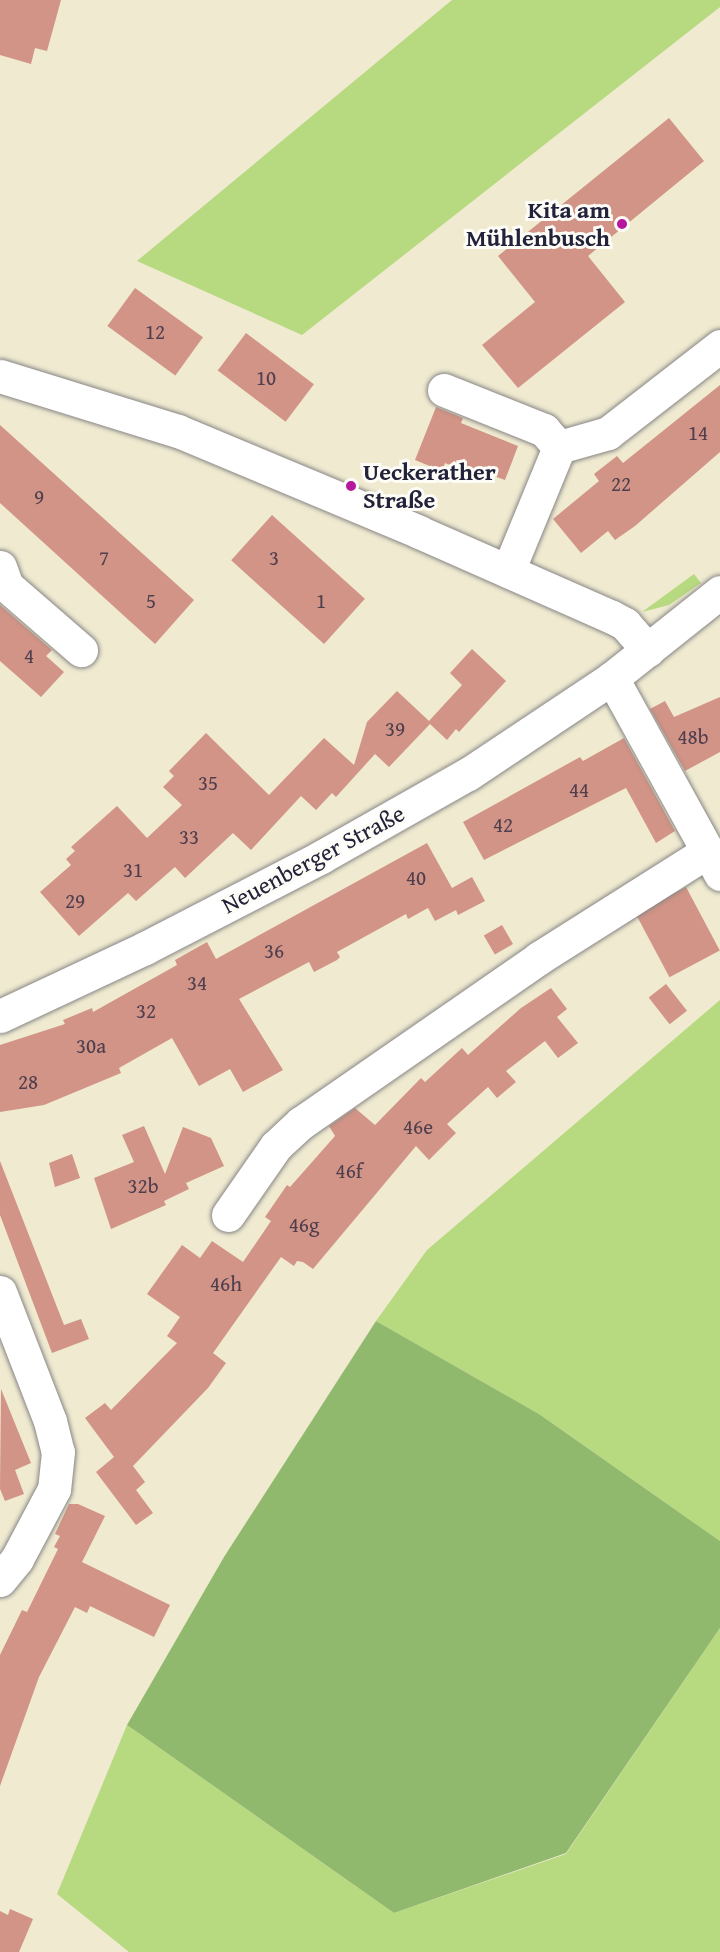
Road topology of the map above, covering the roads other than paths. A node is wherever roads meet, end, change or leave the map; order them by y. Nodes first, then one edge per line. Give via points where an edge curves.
1 (720, 346) edge
2 (0, 376) edge
3 (444, 390) dead end
4 (559, 447) junction
5 (0, 567) edge
6 (508, 571) junction
7 (720, 592) edge
8 (81, 651) dead end
9 (648, 651) junction
10 (612, 678) junction
11 (714, 863) edge
12 (0, 1016) edge
13 (228, 1215) dead end
14 (0, 1292) edge
15 (0, 1581) edge

1 - 4 street via 608,433
2 - 6 street via 178,431
3 - 4 street via 543,430
4 - 6 street
5 - 8 street via 7,586
6 - 9 street via 625,624
7 - 9 street, Neuenberger Straße
9 - 10 street, Neuenberger Straße
10 - 11 street
10 - 12 street, Neuenberger Straße via 477,768 321,857 126,957
11 - 13 street via 539,958 301,1122 276,1146
14 - 15 street via 50,1421 58,1452 54,1489 17,1559

